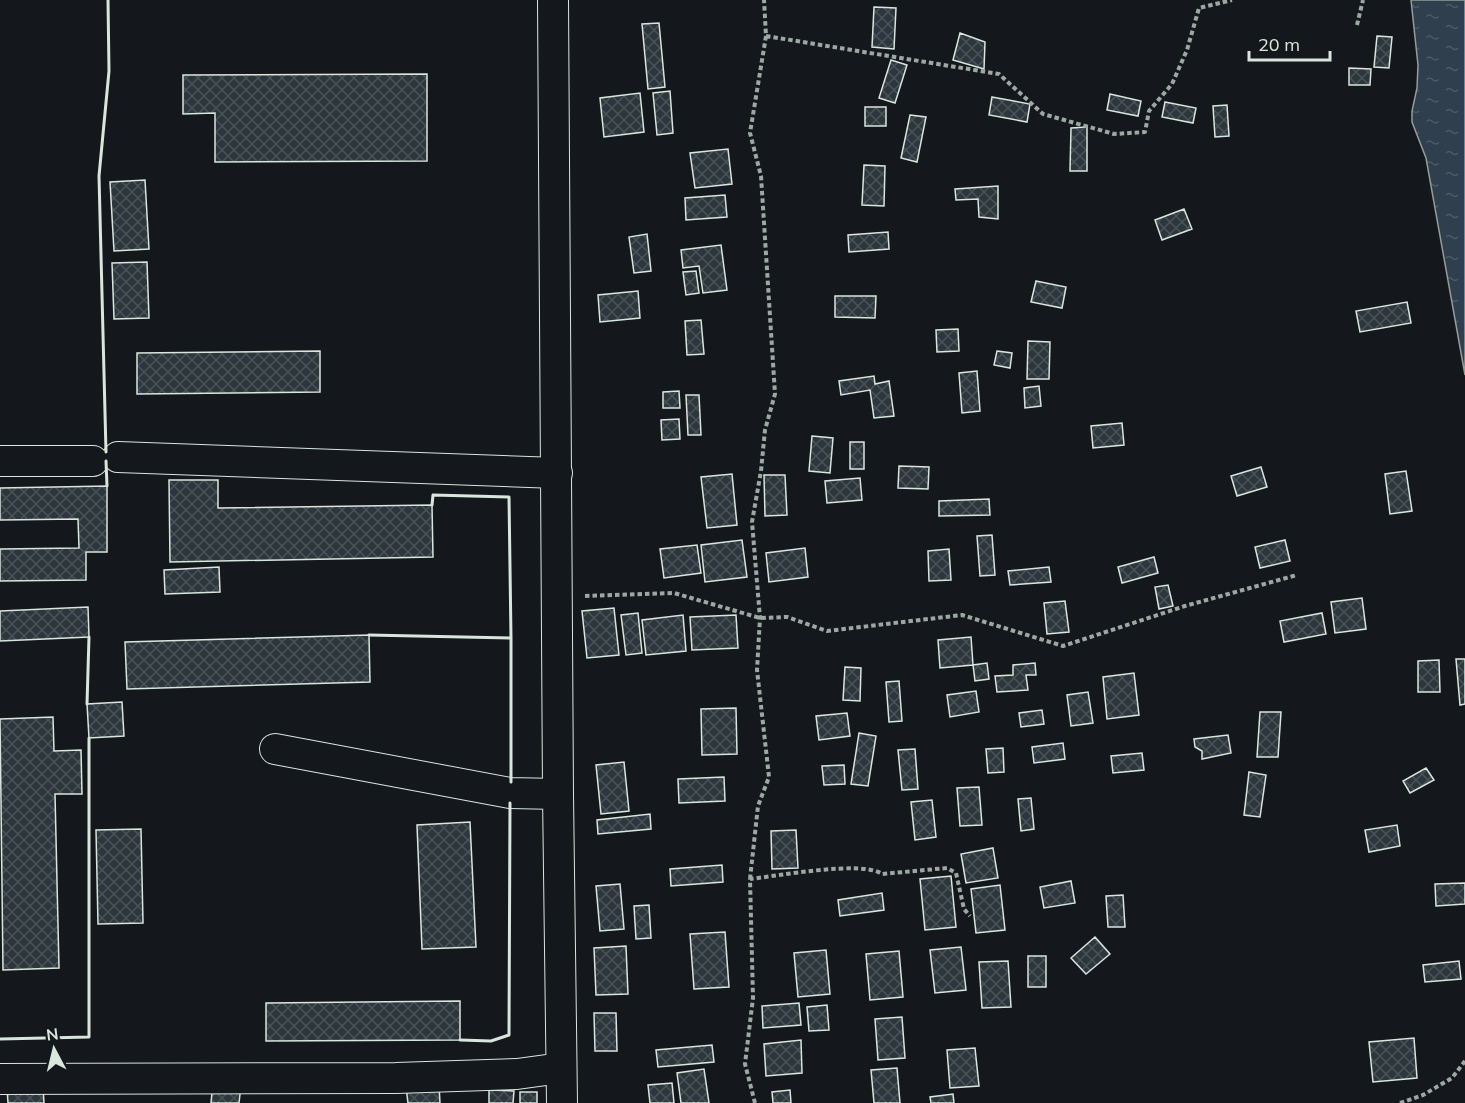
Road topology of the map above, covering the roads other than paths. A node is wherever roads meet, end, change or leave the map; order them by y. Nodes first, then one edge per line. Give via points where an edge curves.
1 (554, 0) edge
2 (0, 461) edge
3 (557, 473) junction
4 (275, 748) dead end
5 (558, 794) junction
6 (561, 1068) junction
7 (0, 1079) edge
8 (396, 1090) edge
9 (562, 1103) edge

1 - 3 street
2 - 3 street via 106,459
3 - 5 street
4 - 5 street via 510,793
5 - 6 street
6 - 8 street
6 - 9 street
7 - 8 street

